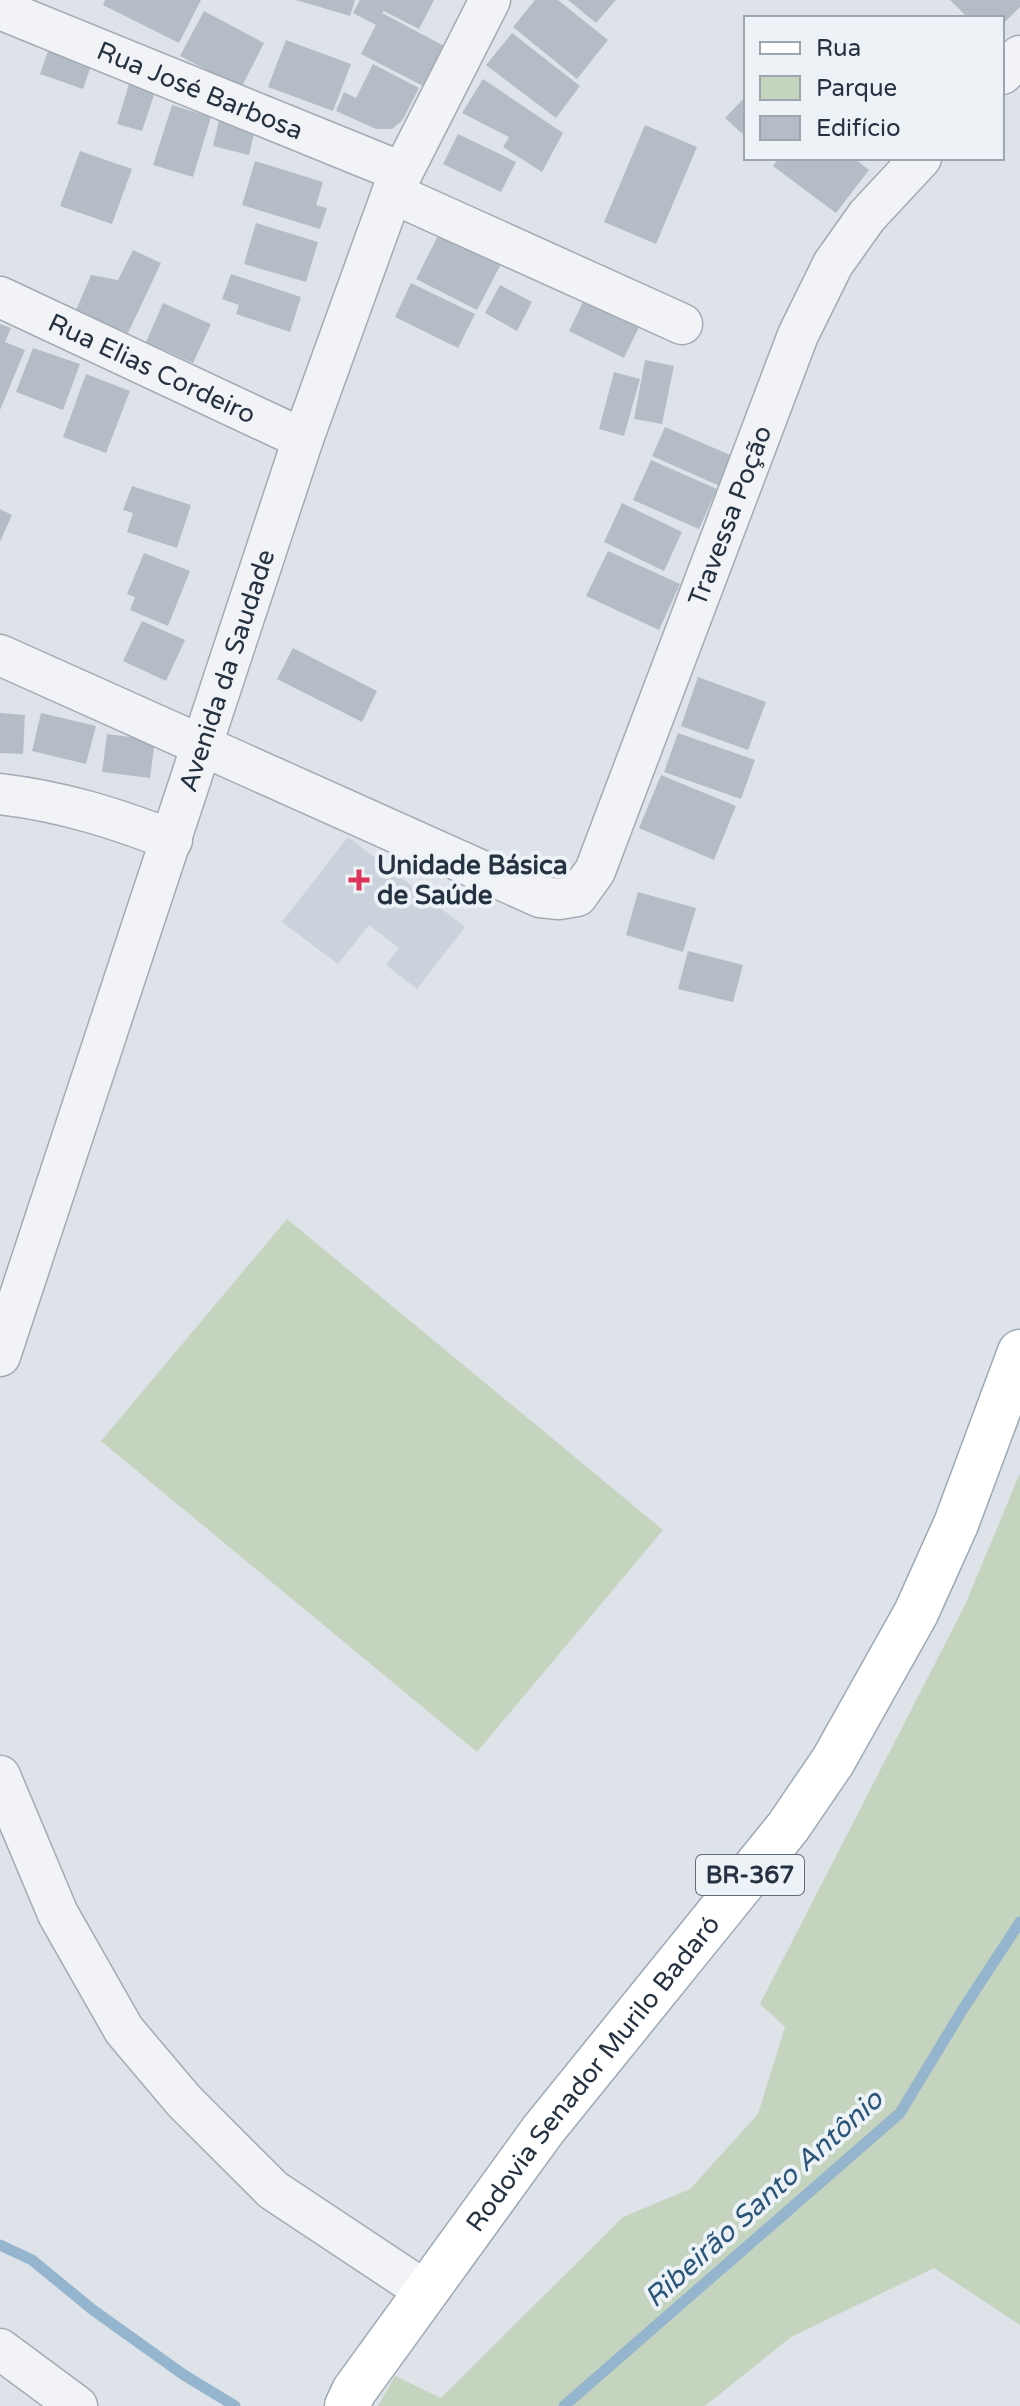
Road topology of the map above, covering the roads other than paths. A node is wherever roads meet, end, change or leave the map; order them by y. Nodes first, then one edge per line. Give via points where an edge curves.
1 (484, 2) edge
2 (0, 9) edge
3 (1020, 56) edge
4 (1004, 72) edge
5 (919, 160) edge
6 (397, 183) junction
7 (0, 297) edge
8 (682, 324) dead end
9 (303, 439) junction
10 (0, 655) edge
11 (203, 747) junction
12 (0, 794) edge
13 (172, 840) junction
14 (1020, 1352) edge
15 (0, 1356) edge
16 (0, 1776) edge
17 (425, 2291) junction
18 (0, 2349) edge
19 (77, 2406) edge
20 (347, 2406) edge

1 - 6 street, Avenida da Saudade
2 - 6 street, Rua José Barbosa
3 - 4 street
5 - 11 street, Travessa Poção via 867,216 833,264 798,335 595,871 577,896 540,897
6 - 8 street, Rua José Barbosa
6 - 9 street, Avenida da Saudade
7 - 9 street, Rua Elias Cordeiro
9 - 11 street, Avenida da Saudade
10 - 11 street
11 - 13 street, Avenida da Saudade
12 - 13 street via 107,816
13 - 15 street, Avenida da Saudade
14 - 17 main road, Rodovia Senador Murilo Badaró / BR-367 via 916,1613 833,1761 788,1827 543,2130
16 - 17 street via 58,1914 124,2030 184,2101 273,2190
17 - 20 main road, Rodovia Senador Murilo Badaró / BR-367
18 - 19 street

